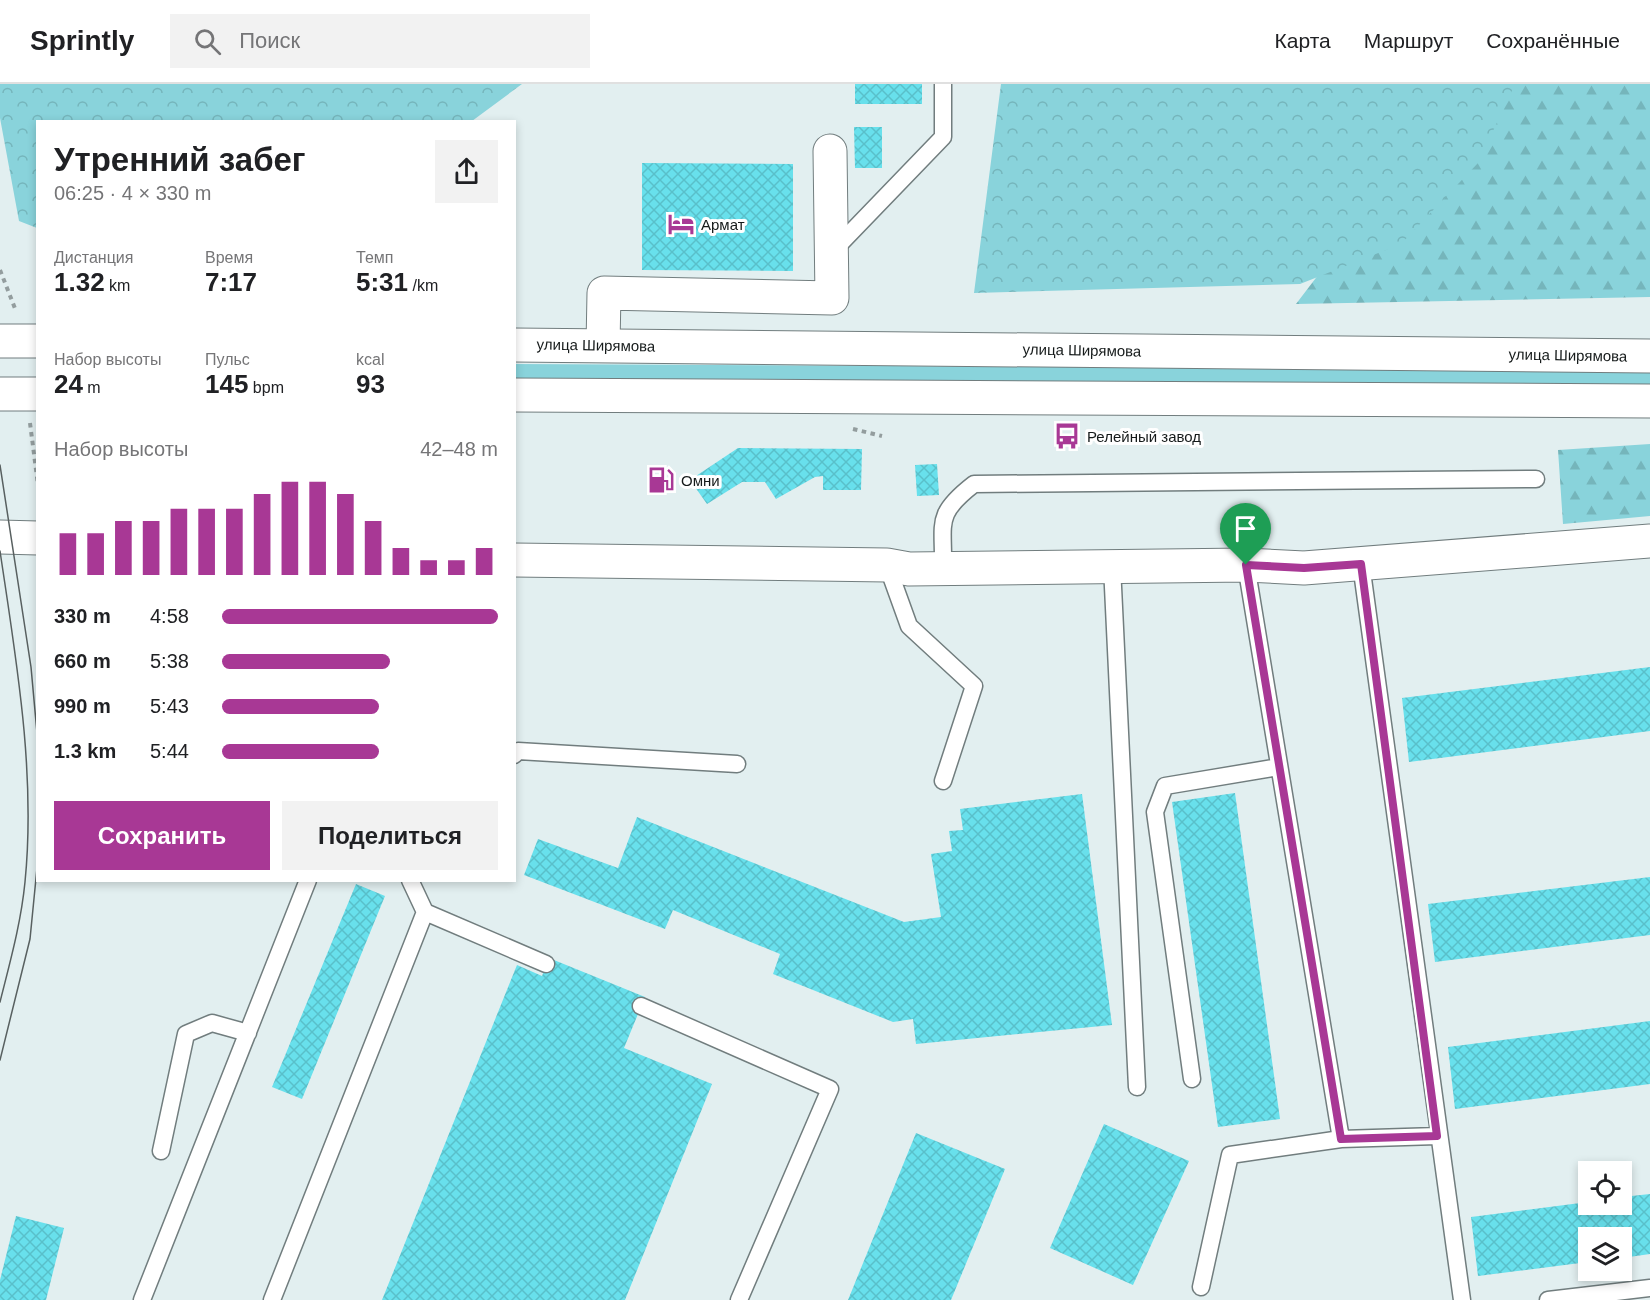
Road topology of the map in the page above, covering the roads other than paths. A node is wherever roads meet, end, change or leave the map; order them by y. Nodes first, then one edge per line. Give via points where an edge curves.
1 (943, 84) edge
2 (830, 151) dead end
3 (831, 253) junction
4 (0, 341) edge
5 (36, 341) edge
6 (516, 345) edge
7 (603, 345) junction
8 (1650, 356) edge
9 (0, 394) edge
10 (36, 394) edge
11 (516, 394) edge
12 (1650, 401) edge
13 (1536, 479) dead end
14 (0, 537) edge
15 (36, 538) edge
16 (1650, 541) edge
17 (516, 560) edge
18 (1361, 564) junction
19 (887, 565) junction
20 (1246, 565) junction
21 (1112, 566) junction
22 (943, 568) junction
23 (516, 753) edge
24 (737, 765) dead end
25 (1279, 767) junction
26 (943, 781) dead end
27 (307, 882) edge
28 (411, 882) edge
29 (424, 912) junction
30 (546, 964) dead end
31 (641, 1006) dead end
32 (248, 1033) junction
33 (1192, 1079) dead end
34 (1137, 1087) dead end
35 (1437, 1136) junction
36 (1341, 1139) junction
37 (161, 1151) dead end
38 (1201, 1287) dead end
39 (1650, 1288) edge
40 (142, 1300) edge
41 (272, 1300) edge
42 (739, 1300) edge
43 (1462, 1300) edge
44 (1548, 1300) edge

1 - 3 lane via 943,137
2 - 3 main road
3 - 7 main road via 832,298 604,293
4 - 5 main road, bridge
6 - 7 main road, улица Ширямова
7 - 8 main road, улица Ширямова
9 - 10 main road, bridge
11 - 12 main road
13 - 22 lane via 975,484 944,513
14 - 15 main road
16 - 18 main road
17 - 19 main road
18 - 20 main road via 1304,568
18 - 35 lane
19 - 22 main road
19 - 26 lane via 909,626 974,686
20 - 21 main road
20 - 25 lane
21 - 22 main road
21 - 34 lane
23 - 24 lane
25 - 33 lane via 1165,786 1155,812
25 - 36 lane
27 - 32 lane
28 - 29 lane
29 - 30 lane
29 - 41 lane
31 - 42 lane via 830,1089
32 - 37 lane via 212,1023 186,1034
32 - 40 lane
35 - 36 lane
35 - 43 lane
36 - 38 lane via 1230,1155
39 - 44 lane

